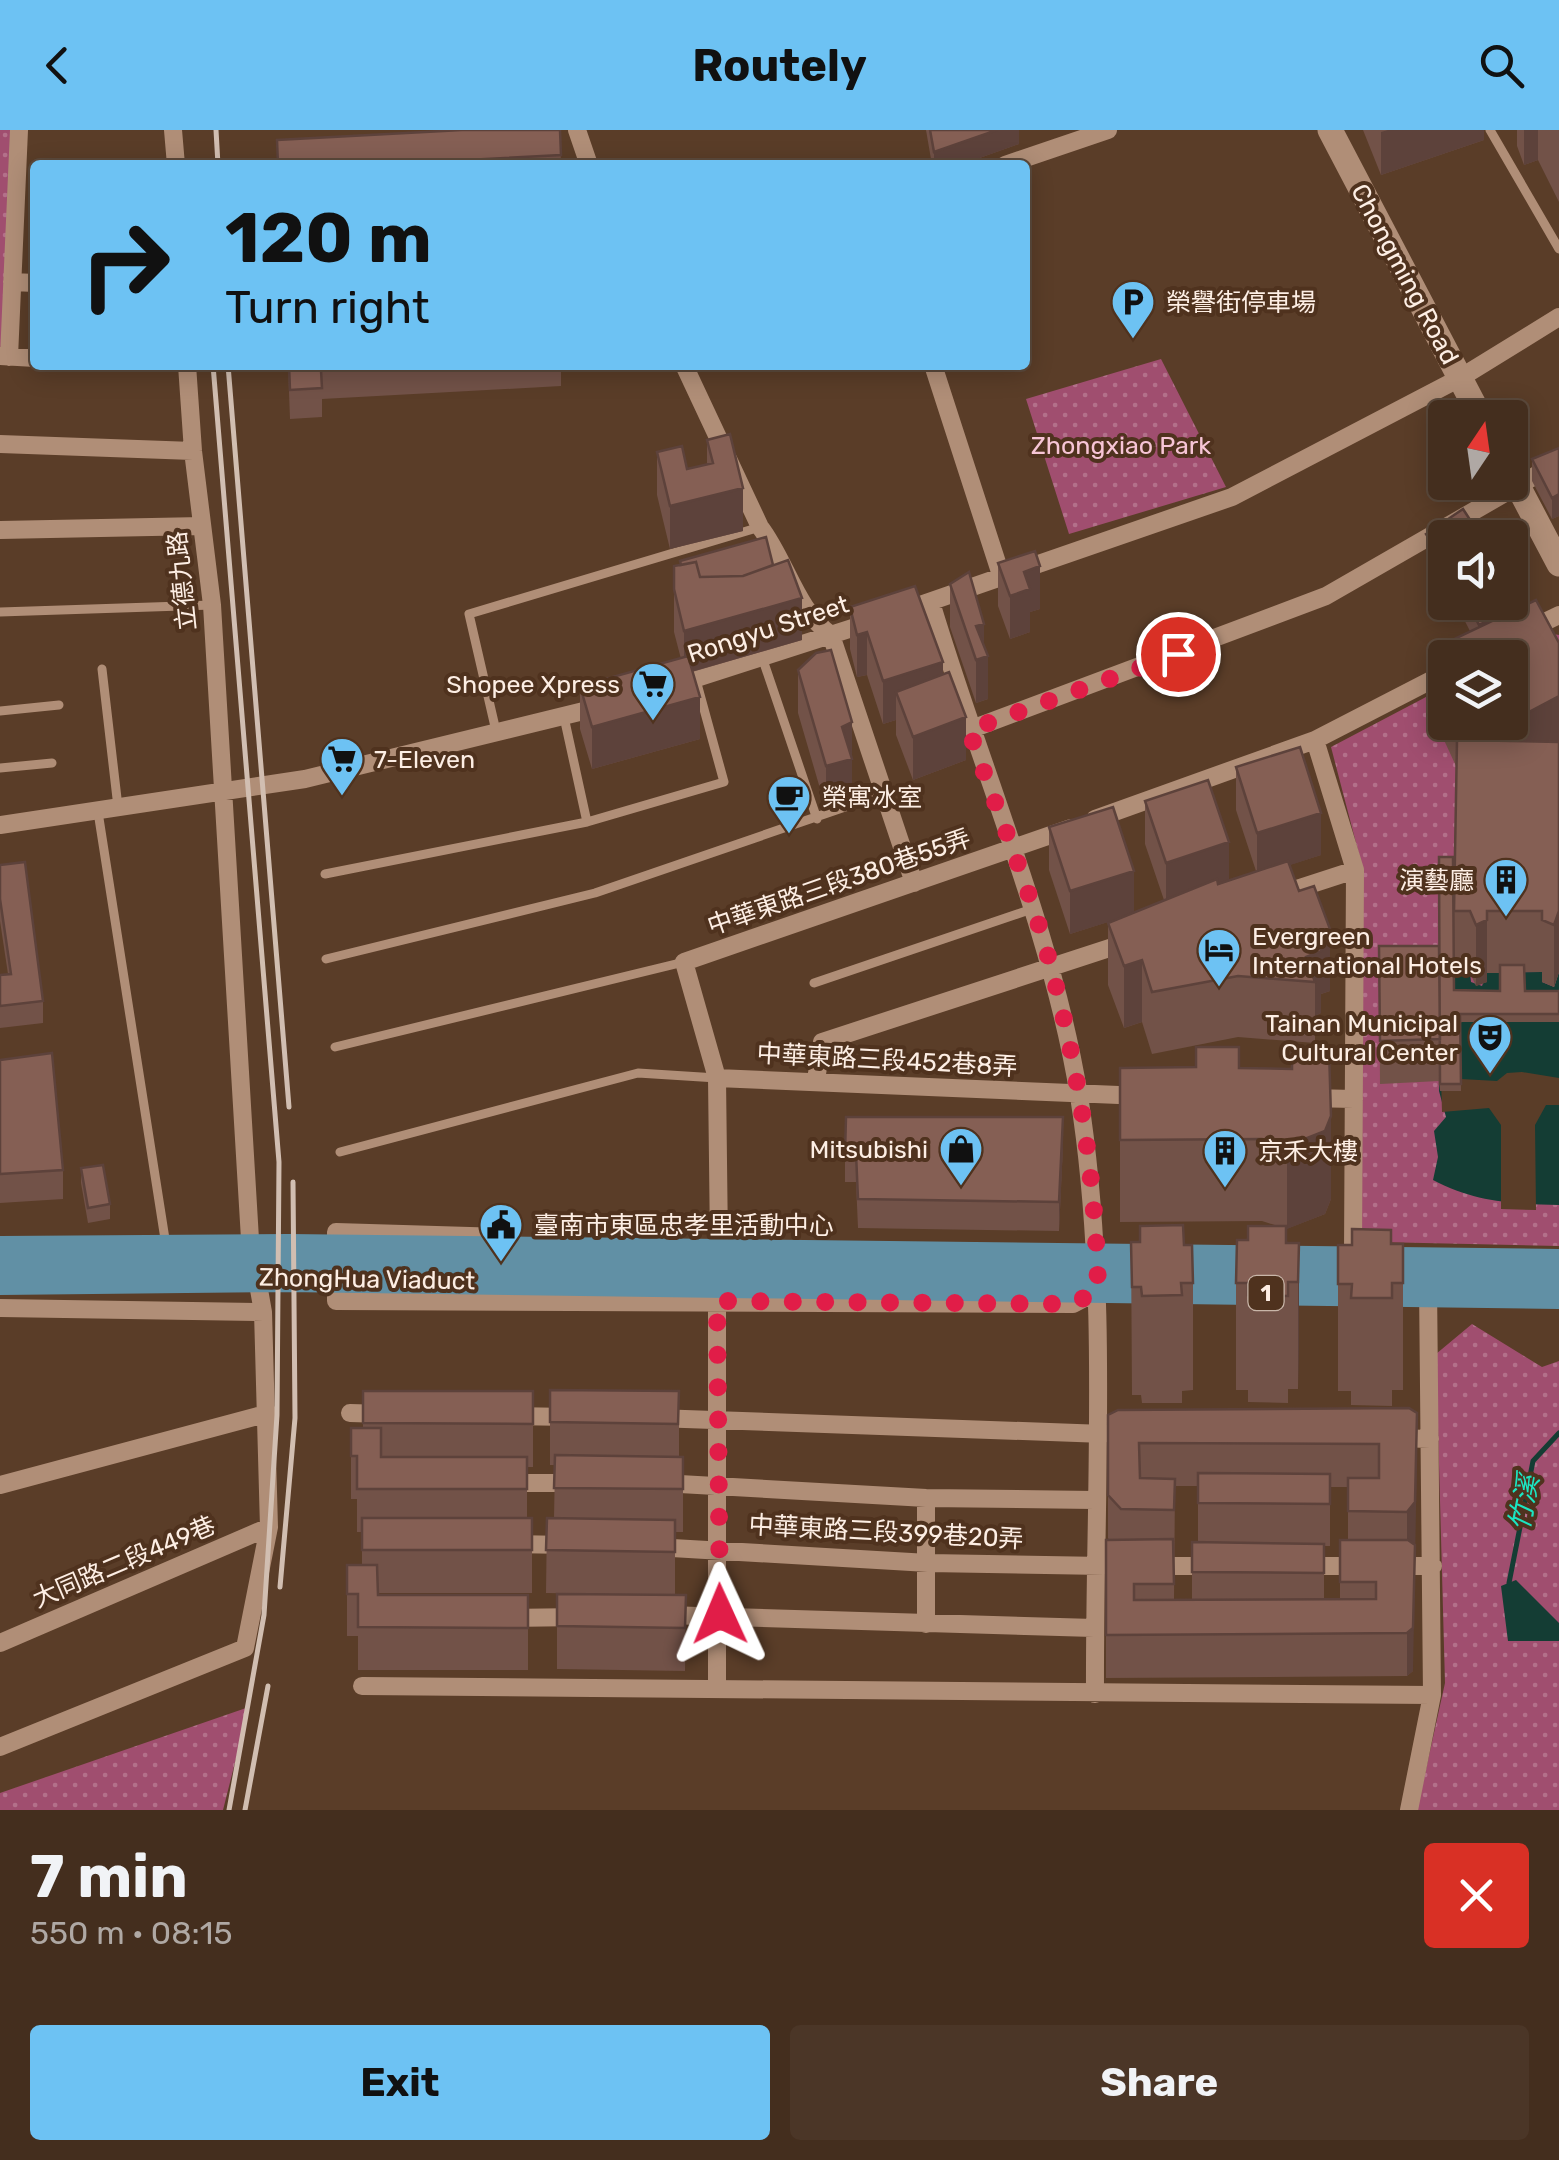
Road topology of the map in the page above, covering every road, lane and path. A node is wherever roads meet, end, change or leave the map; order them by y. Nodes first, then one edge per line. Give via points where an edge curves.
1 (19, 130) edge
2 (174, 130) edge
3 (577, 130) edge
4 (1108, 130) edge
5 (1330, 130) edge
6 (1490, 130) edge
7 (1066, 136) edge
8 (176, 160) edge
9 (587, 160) edge
10 (1016, 160) edge
11 (26, 194) edge
12 (1559, 249) edge
13 (12, 282) junction
14 (30, 283) edge
15 (1559, 317) edge
16 (4, 356) edge
17 (30, 358) edge
18 (187, 370) edge
19 (686, 370) edge
20 (935, 370) edge
21 (1460, 378) junction
22 (1472, 400) edge
23 (0, 444) edge
24 (192, 452) junction
25 (1559, 462) edge
26 (1528, 472) edge
27 (1482, 500) edge
28 (1525, 500) edge
29 (1466, 512) junction
30 (1470, 520) edge
31 (202, 526) junction
32 (760, 527) junction
33 (0, 530) edge
34 (1559, 564) edge
35 (1002, 578) junction
36 (931, 602) junction
37 (212, 606) junction
38 (0, 612) edge
39 (1559, 615) edge
40 (1525, 620) edge
41 (830, 635) junction
42 (763, 660) junction
43 (102, 669) dead end
44 (696, 680) junction
45 (1428, 682) edge
46 (658, 690) edge
47 (620, 701) edge
48 (58, 705) dead end
49 (0, 711) edge
50 (564, 717) junction
51 (969, 730) junction
52 (497, 734) junction
53 (1315, 740) junction
54 (52, 762) dead end
55 (0, 768) edge
56 (223, 792) junction
57 (884, 794) junction
58 (118, 807) junction
59 (98, 810) junction
60 (817, 819) junction
61 (586, 822) junction
62 (0, 825) edge
63 (1010, 850) junction
64 (1356, 870) junction
65 (325, 874) dead end
66 (914, 884) junction
67 (1260, 900) edge
68 (1032, 909) junction
69 (1146, 936) edge
70 (326, 959) dead end
71 (684, 962) junction
72 (1051, 966) junction
73 (814, 984) dead end
74 (335, 1048) dead end
75 (717, 1078) junction
76 (816, 1080) junction
77 (1078, 1094) junction
78 (1157, 1096) edge
79 (1294, 1098) edge
80 (1354, 1099) junction
81 (340, 1152) dead end
82 (0, 1238) edge
83 (250, 1238) junction
84 (166, 1239) junction
85 (719, 1244) junction
86 (0, 1251) edge
87 (1353, 1261) junction
88 (1428, 1262) junction
89 (1559, 1264) edge
90 (971, 1274) junction
91 (1098, 1276) junction
92 (0, 1280) edge
93 (1353, 1294) junction
94 (1428, 1294) junction
95 (1559, 1294) edge
96 (717, 1301) junction
97 (0, 1308) edge
98 (263, 1312) junction
99 (269, 1413) junction
100 (350, 1413) dead end
101 (408, 1414) edge
102 (484, 1416) edge
103 (580, 1417) edge
104 (639, 1418) edge
105 (717, 1419) junction
106 (1097, 1434) junction
107 (1117, 1434) edge
108 (1376, 1438) edge
109 (1430, 1439) junction
110 (598, 1483) edge
111 (637, 1483) edge
112 (717, 1483) junction
113 (0, 1484) edge
114 (481, 1484) edge
115 (926, 1498) junction
116 (1095, 1500) junction
117 (269, 1528) junction
118 (483, 1543) edge
119 (591, 1546) edge
120 (628, 1546) edge
121 (718, 1548) junction
122 (928, 1563) junction
123 (1095, 1566) junction
124 (1115, 1566) edge
125 (1135, 1566) edge
126 (1234, 1566) edge
127 (1274, 1566) edge
128 (1433, 1566) junction
129 (720, 1614) junction
130 (647, 1616) edge
131 (592, 1617) edge
132 (480, 1618) edge
133 (926, 1624) junction
134 (1094, 1628) junction
135 (0, 1643) edge
136 (362, 1686) dead end
137 (717, 1686) junction
138 (1095, 1694) junction
139 (1432, 1695) junction
140 (0, 1747) edge
141 (1410, 1810) edge

1 - 11 street
2 - 8 street
3 - 9 street
4 - 7 street
5 - 21 street, Chongming Road
6 - 12 lane
7 - 10 street
11 - 13 street
13 - 14 street
13 - 16 street
15 - 21 street, Rongyu Street
16 - 17 street
18 - 24 street, 立德九路
19 - 32 street
20 - 35 street
21 - 22 street, Chongming Road
21 - 35 street, Rongyu Street via 1232,496
23 - 24 street
24 - 31 street, 立德九路
25 - 26 street
27 - 29 street
28 - 34 street
29 - 30 street
29 - 51 street via 1326,596
31 - 33 street
31 - 37 street, 立德九路
32 - 41 street via 812,621
32 - 52 lane via 469,614
35 - 36 street, Rongyu Street
36 - 41 street, Rongyu Street
36 - 51 street
37 - 38 lane
37 - 56 street, 立德九路
39 - 40 street via 1517,636
41 - 42 street, Rongyu Street
41 - 57 street
42 - 44 street, Rongyu Street
42 - 60 lane
43 - 58 lane
44 - 46 street, Rongyu Street
44 - 61 lane via 724,782
45 - 53 street, 中華東路三段380巷55弄
47 - 50 street
48 - 49 lane
50 - 52 street
50 - 61 lane
51 - 63 street
52 - 56 street
53 - 63 street, 中華東路三段380巷55弄
53 - 64 street
54 - 55 lane
56 - 58 street
56 - 83 street, 立德九路
57 - 60 lane
57 - 66 street
58 - 59 street
59 - 62 street
59 - 84 lane
60 - 70 lane via 595,893
61 - 65 lane
63 - 66 street, 中華東路三段380巷55弄
63 - 68 street
64 - 67 street
64 - 80 street
66 - 71 street, 中華東路三段380巷55弄
68 - 72 street
68 - 73 lane
69 - 72 street
71 - 74 lane
71 - 75 street
72 - 76 street via 822,1042
72 - 77 street
75 - 76 street, 中華東路三段452巷8弄
75 - 81 lane via 638,1073
75 - 85 street
76 - 77 street, 中華東路三段452巷8弄
77 - 78 street, 中華東路三段452巷8弄
77 - 91 street
79 - 80 street
80 - 87 street
82 - 84 street
83 - 84 street
83 - 98 street, 立德九路
85 - 91 street via 1073,1243
85 - 96 street via 336,1232 336,1301
86 - 90 main road, ZhongHua Viaduct / 1 via 288,1249
87 - 88 main road, 1
87 - 91 main road, 1
87 - 93 street
88 - 89 main road, 1
88 - 94 street
90 - 91 main road, 1
90 - 92 main road, ZhongHua Viaduct / 1
91 - 93 main road, 1
91 - 96 street via 1073,1304
91 - 106 street
93 - 94 main road, 1
94 - 95 main road, 1
94 - 109 street
96 - 105 street
97 - 98 street
98 - 99 street, 立德九路
99 - 113 street
99 - 117 street, 立德九路
100 - 101 street
102 - 103 street
104 - 105 street
105 - 106 street
105 - 112 street
106 - 107 street
106 - 116 street
108 - 109 street
109 - 128 street
110 - 114 street
111 - 112 street
112 - 115 street
112 - 121 street
115 - 116 street
115 - 122 street
116 - 123 street
117 - 135 street, 大同路二段449巷
117 - 140 street, 立德九路 via 244,1648
118 - 119 street
120 - 121 street, 中華東路三段399巷20弄
121 - 122 street, 中華東路三段399巷20弄
121 - 129 street
122 - 123 street, 中華東路三段399巷20弄
122 - 133 street
123 - 124 street, 中華東路三段399巷20弄
123 - 134 street
125 - 126 street
127 - 128 street
128 - 139 street
129 - 130 street
129 - 133 street
129 - 137 street
131 - 132 street
133 - 134 street
134 - 138 street
136 - 137 street
137 - 138 street
138 - 139 street
139 - 141 street

